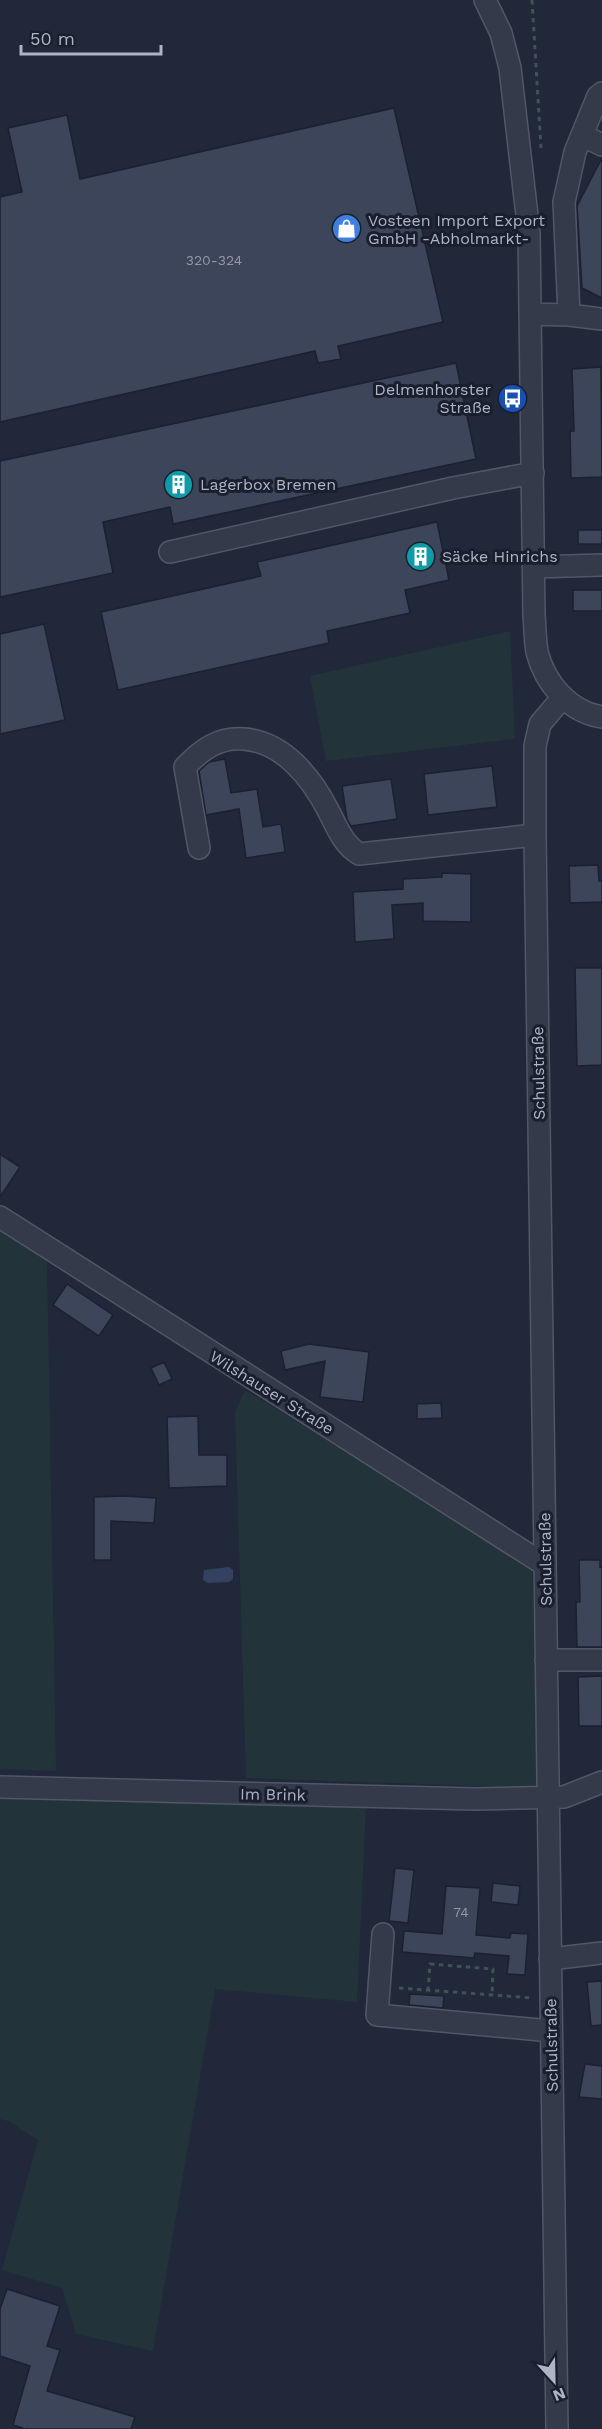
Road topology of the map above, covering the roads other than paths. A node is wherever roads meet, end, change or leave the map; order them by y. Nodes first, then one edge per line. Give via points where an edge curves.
1 (485, 0) edge
2 (602, 93) edge
3 (582, 135) junction
4 (602, 145) edge
5 (531, 314) junction
6 (569, 315) junction
7 (602, 319) edge
8 (533, 473) junction
9 (170, 552) dead end
10 (602, 565) edge
11 (534, 567) junction
12 (562, 698) junction
13 (602, 717) edge
14 (534, 835) junction
15 (200, 848) dead end
16 (0, 1217) edge
17 (545, 1565) junction
18 (546, 1660) junction
19 (602, 1660) edge
20 (602, 1782) edge
21 (0, 1786) edge
22 (547, 1797) junction
23 (382, 1934) dead end
24 (602, 1953) edge
25 (550, 1959) junction
26 (551, 2031) junction
27 (557, 2429) edge

1 - 5 street via 501,33 510,68 514,176 529,232
2 - 3 street
3 - 4 street
3 - 6 street via 564,202
5 - 6 street
5 - 8 street
6 - 7 street
8 - 9 street
8 - 11 street
10 - 11 street
11 - 12 street via 537,650 545,675
12 - 13 street via 589,715
12 - 14 street, Schulstraße via 540,724 535,746
14 - 15 street via 359,854 342,839 322,798 281,751 260,740 236,738 215,742 186,767
14 - 17 street, Schulstraße
16 - 17 street, Wilshauser Straße
17 - 18 street, Schulstraße
18 - 19 street
18 - 22 street, Schulstraße
20 - 22 street, Im Brink via 564,1797
21 - 22 street, Im Brink via 475,1799
22 - 25 street, Schulstraße
23 - 26 street via 377,2015
24 - 25 street
25 - 26 street, Schulstraße
26 - 27 street, Schulstraße

